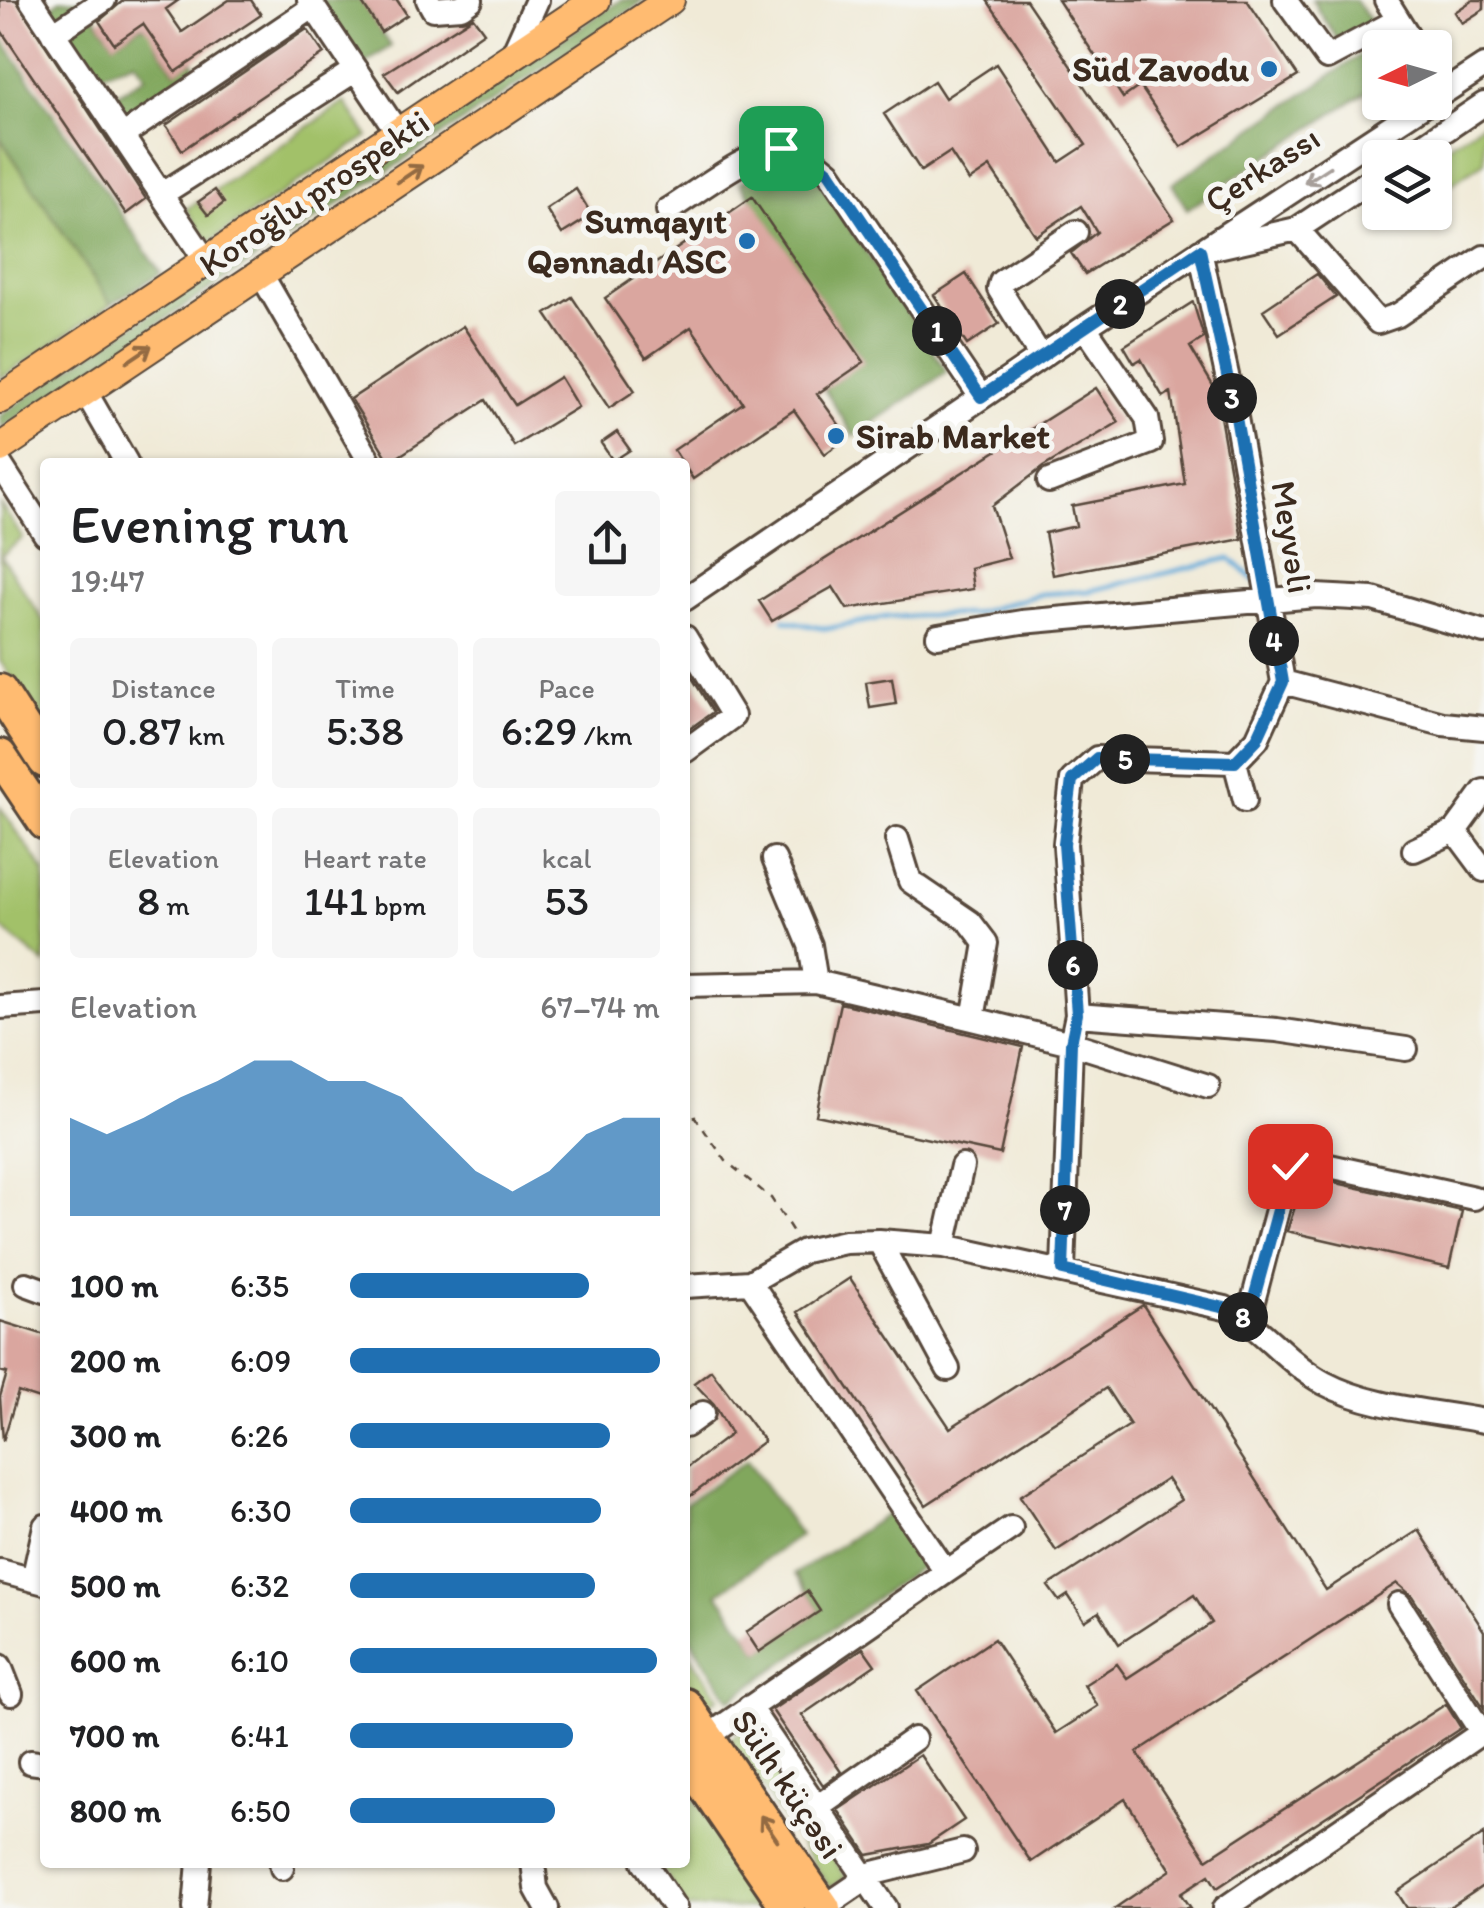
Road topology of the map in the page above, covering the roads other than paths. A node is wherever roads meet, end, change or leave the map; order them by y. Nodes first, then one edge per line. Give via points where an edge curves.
1 (30, 0) edge
2 (104, 0) edge
3 (428, 0) edge
4 (471, 0) edge
5 (537, 0) edge
6 (596, 0) edge
7 (670, 0) edge
8 (1286, 0) edge
9 (311, 3) edge
10 (1392, 10) edge
11 (54, 34) junction
12 (511, 58) junction
13 (1484, 66) edge
14 (356, 70) junction
15 (1452, 83) edge
16 (1484, 104) edge
17 (1394, 120) edge
18 (398, 133) junction
19 (122, 136) junction
20 (1431, 140) edge
21 (1362, 186) edge
22 (162, 194) junction
23 (668, 210) dead end
24 (1297, 229) junction
25 (1076, 232) dead end
26 (1200, 250) junction
27 (1484, 257) edge
28 (206, 261) junction
29 (260, 274) junction
30 (1085, 327) junction
31 (1041, 357) junction
32 (85, 391) junction
33 (981, 397) junction
34 (0, 400) edge
35 (0, 448) edge
36 (124, 458) edge
37 (368, 458) edge
38 (0, 464) edge
39 (1049, 482) dead end
40 (40, 526) edge
41 (690, 595) edge
42 (1269, 598) junction
43 (1484, 632) edge
44 (938, 636) dead end
45 (690, 645) edge
46 (1283, 682) junction
47 (0, 692) edge
48 (1484, 728) edge
49 (690, 747) edge
50 (40, 752) edge
51 (2, 761) edge
52 (1235, 762) junction
53 (1484, 791) edge
54 (1245, 800) dead end
55 (40, 816) edge
56 (1455, 831) junction
57 (897, 839) dead end
58 (1414, 850) dead end
59 (774, 859) dead end
60 (1484, 870) edge
61 (816, 982) junction
62 (690, 984) edge
63 (40, 1004) edge
64 (0, 1006) edge
65 (1077, 1014) junction
66 (973, 1019) junction
67 (1071, 1043) junction
68 (1406, 1049) dead end
69 (1208, 1086) dead end
70 (962, 1166) dead end
71 (1474, 1198) dead end
72 (879, 1241) junction
73 (944, 1246) junction
74 (1063, 1270) junction
75 (750, 1282) junction
76 (690, 1286) edge
77 (1248, 1320) junction
78 (948, 1369) dead end
79 (1484, 1421) edge
80 (1012, 1528) dead end
81 (0, 1571) edge
82 (946, 1572) junction
83 (39, 1581) edge
84 (1399, 1604) dead end
85 (0, 1666) edge
86 (11, 1694) dead end
87 (750, 1708) junction
88 (1483, 1732) edge
89 (914, 1739) dead end
90 (696, 1747) edge
91 (817, 1807) junction
92 (963, 1850) dead end
93 (198, 1868) edge
94 (534, 1868) edge
95 (648, 1868) edge
96 (865, 1878) junction
97 (195, 1908) edge
98 (548, 1908) edge
99 (675, 1908) edge
100 (788, 1908) edge
101 (824, 1908) edge
102 (886, 1908) edge
103 (1225, 1908) edge

1 - 11 street
2 - 11 street
3 - 4 street via 434,9
5 - 12 street
6 - 12 main road, Koroğlu prospekti
29 -> 7 main road, Koroğlu prospekti
8 - 10 street via 1327,58
9 - 14 street
9 - 19 street
11 - 19 street
12 - 18 main road, Koroğlu prospekti
13 - 15 street, Çerkassı
14 - 18 street
14 - 22 street
16 - 20 street
17 -> 26 street, Çerkassı
18 - 28 main road, Koroğlu prospekti
19 - 22 street
21 - 24 street, Çerkassı
22 - 28 street
23 - 33 street via 758,156 781,148 812,158 829,172
24 - 26 street, Çerkassı
24 - 27 street via 1378,322
25 - 31 street via 999,289
26 - 30 street
26 - 42 street, Meyvəli
28 - 34 main road, Koroğlu prospekti
32 -> 29 main road, Koroğlu prospekti
29 - 37 street
30 - 31 street
30 - 39 street via 1148,418 1151,442
31 - 33 street
32 - 35 main road, Koroğlu prospekti
32 - 36 street
33 - 41 street
38 - 40 street
42 - 43 street via 1373,599
42 - 44 street
42 - 46 street, Meyvəli
45 - 49 street via 732,716
46 - 48 street via 1442,724
46 - 52 street via 1257,739
47 - 50 highway
51 - 55 highway
52 - 54 street
52 - 65 street via 1097,758 1072,780 1064,844
53 - 56 street
56 - 58 street
56 - 60 street
57 - 66 street via 910,880 970,922 986,944
59 - 61 street via 810,944
61 - 62 street
61 - 66 street
63 - 64 street
65 - 67 street
65 - 68 street via 1276,1030
66 - 67 street
67 - 69 street
67 - 74 street
70 - 73 street
71 - 77 street via 1298,1159 1284,1183
72 - 73 street
72 - 75 street via 804,1251
72 - 78 street
73 - 74 street
74 - 77 street via 1225,1308
75 - 76 street
75 - 82 street
77 - 79 street via 1291,1362 1350,1396
80 - 82 street
81 - 83 street
82 - 87 street
84 - 88 street
85 - 86 street
87 - 90 street
87 - 91 street
88 - 103 street
89 - 91 street
90 - 100 highway, Sülh küçəsi
101 -> 90 highway, Sülh küçəsi
91 - 96 street
92 - 96 street
93 - 97 street
94 - 98 street
95 - 99 street
96 - 101 street
96 - 102 street

